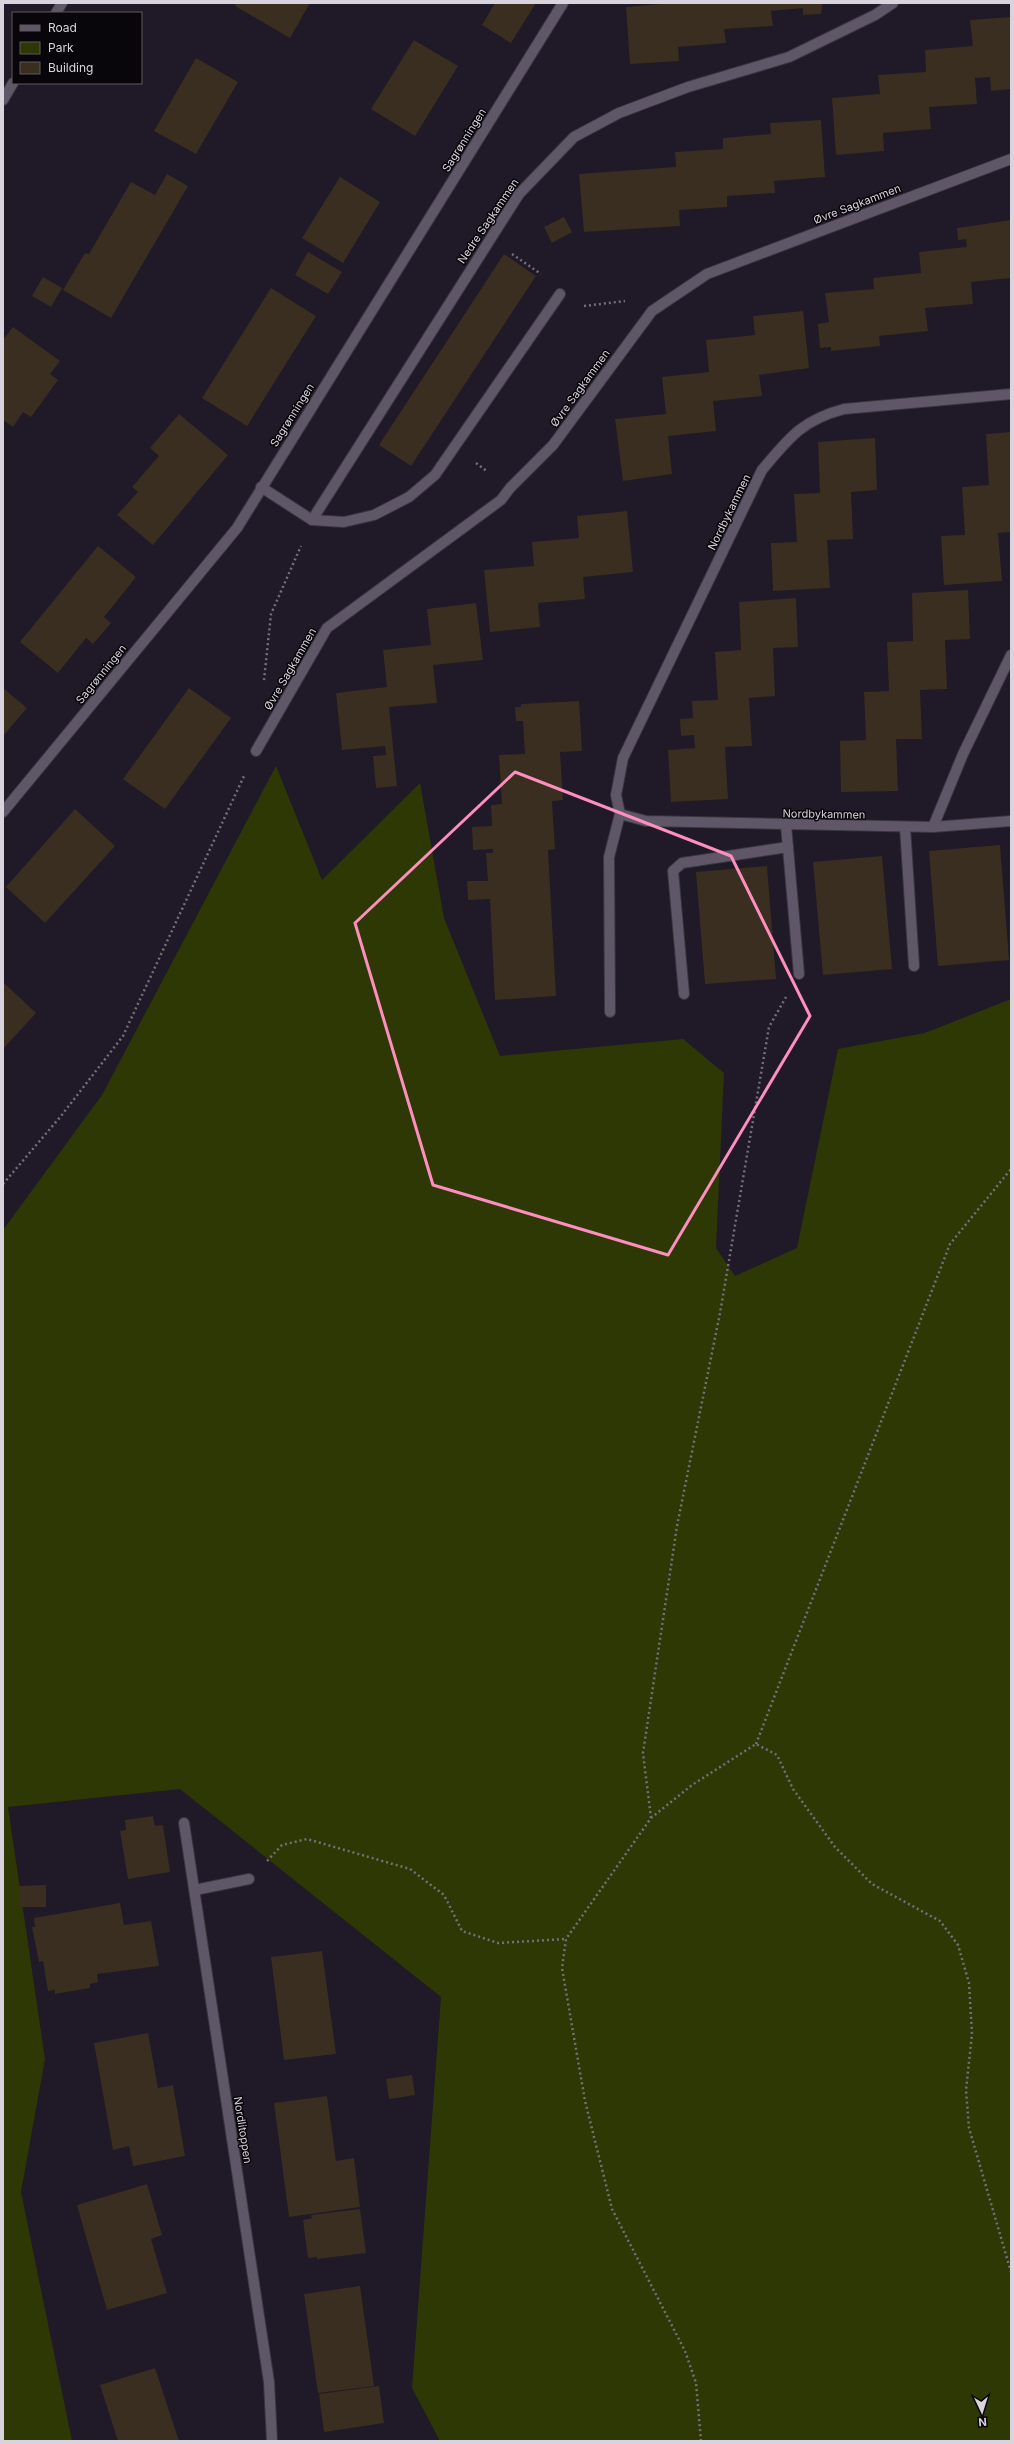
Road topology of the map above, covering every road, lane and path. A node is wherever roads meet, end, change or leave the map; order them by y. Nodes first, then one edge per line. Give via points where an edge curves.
1 (62, 3) edge
2 (563, 3) edge
3 (893, 3) edge
4 (57, 12) edge
5 (12, 84) edge
6 (3, 100) edge
7 (1011, 159) edge
8 (509, 252) dead end
9 (540, 272) dead end
10 (560, 294) dead end
11 (604, 303) dead end
12 (583, 306) dead end
13 (1011, 394) edge
14 (262, 487) junction
15 (312, 520) junction
16 (1011, 655) edge
17 (264, 682) dead end
18 (256, 751) joint
19 (3, 812) edge
20 (620, 814) junction
21 (1011, 821) edge
22 (786, 825) junction
23 (905, 827) junction
24 (933, 828) junction
25 (788, 847) junction
26 (914, 966) dead end
27 (799, 974) joint
28 (684, 994) dead end
29 (610, 1012) dead end
30 (1011, 1169) edge
31 (3, 1184) edge
32 (756, 1744) junction
33 (651, 1818) junction
34 (184, 1823) dead end
35 (249, 1878) joint
36 (195, 1890) junction
37 (566, 1939) junction
38 (1011, 2272) edge
39 (272, 2441) edge
40 (701, 2441) edge

1 - 4 street
2 - 14 street, Sagrønningen
3 - 15 street, Nedre Sagkammen via 875,15 789,57 688,87 619,112 574,137 519,194
5 - 6 street
7 - 18 street, Øvre Sagkammen via 706,274 652,311 553,445 501,500 327,628
8 - 9 path
10 - 15 street via 435,474 409,497 374,515 344,522
11 - 12 path
13 - 20 street, Nordbykammen via 844,409 821,415 803,425 783,445 762,470 623,758 616,795
14 - 15 street
14 - 19 street, Sagrønningen via 237,528
15 - 17 path via 271,614
16 - 24 street via 963,754
18 - 31 path via 123,1036 61,1116
20 - 22 street, Nordbykammen via 646,821
20 - 29 street, Nordbykammen via 610,857
21 - 24 street, Nordbykammen
22 - 23 street, Nordbykammen
22 - 25 street
23 - 24 street, Nordbykammen
23 - 26 street
25 - 27 street
25 - 28 street via 682,863 673,871
27 - 33 path via 769,1027 720,1313 677,1526 643,1753
30 - 32 path via 950,1244
32 - 33 path via 692,1785
32 - 38 path via 777,1755 793,1789 835,1847 872,1884 940,1921 958,1945 969,1983 972,2034 966,2090 969,2128
33 - 37 path
34 - 36 street, Nordlitoppen
35 - 36 street
35 - 37 path via 282,1845 307,1839 410,1869 444,1895 462,1931 498,1943
36 - 39 street, Nordlitoppen via 269,2382
37 - 40 path via 562,1968 585,2101 612,2209 685,2351 696,2383

